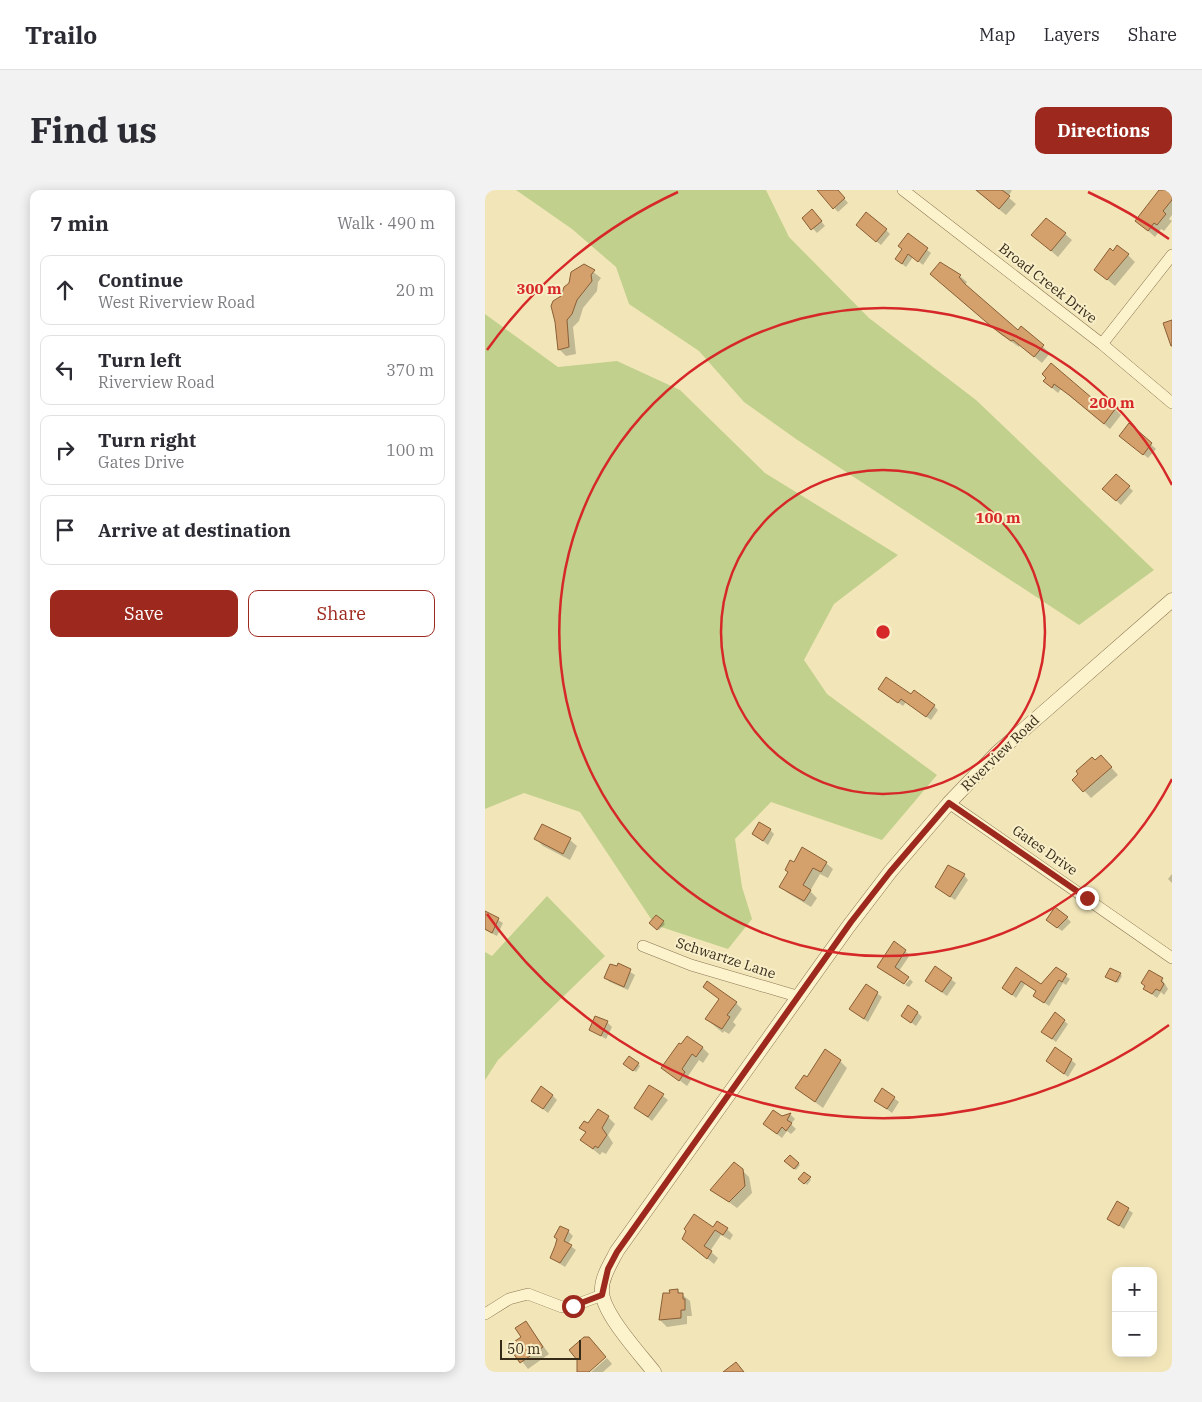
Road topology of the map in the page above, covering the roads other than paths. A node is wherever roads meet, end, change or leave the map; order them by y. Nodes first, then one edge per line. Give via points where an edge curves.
1 (903, 190) edge
2 (1172, 255) edge
3 (1102, 344) junction
4 (1172, 403) edge
5 (1172, 600) edge
6 (949, 803) junction
7 (643, 946) dead end
8 (1172, 958) edge
9 (800, 997) junction
10 (602, 1295) junction
11 (485, 1314) edge
12 (654, 1372) edge

1 - 3 street, Broad Creek Drive
2 - 3 street
3 - 4 street, Broad Creek Drive
5 - 6 street, Riverview Road via 1011,741
6 - 8 street, Gates Drive
6 - 9 street, Riverview Road via 869,899
7 - 9 street, Schwartze Lane via 691,965
9 - 10 street, Riverview Road via 617,1252 608,1269
10 - 11 street via 562,1307 528,1294 509,1298
10 - 12 street via 614,1321

